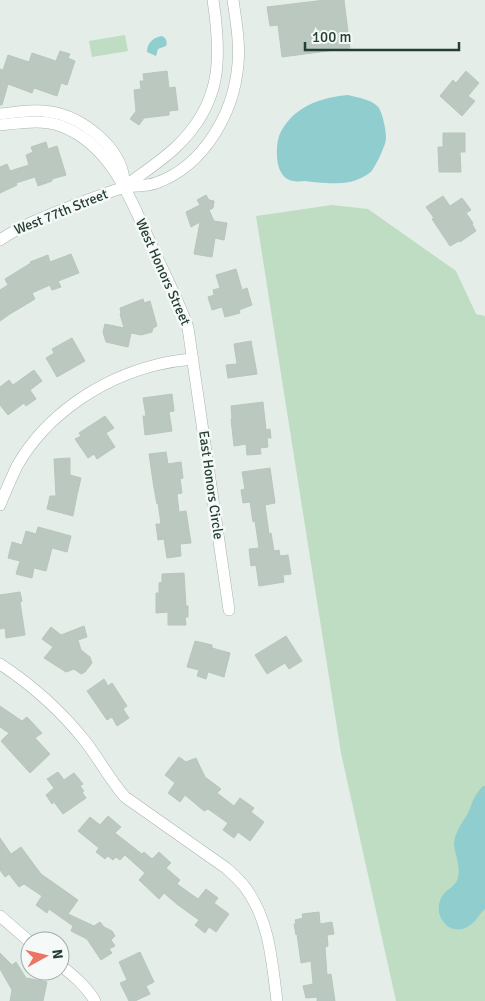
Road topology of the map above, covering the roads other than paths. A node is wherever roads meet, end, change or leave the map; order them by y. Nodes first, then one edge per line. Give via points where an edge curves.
1 (213, 0) edge
2 (233, 0) edge
3 (0, 114) edge
4 (0, 125) edge
5 (124, 187) junction
6 (0, 240) edge
7 (193, 359) junction
8 (0, 505) edge
9 (229, 610) dead end
10 (0, 664) edge
11 (0, 916) edge
12 (20, 933) edge
13 (70, 973) edge
14 (95, 1001) edge
15 (277, 1001) edge

1 - 5 street, West 77th Street via 218,58 214,85 204,111 174,149
2 - 5 street, West 77th Street via 239,46 236,81 232,98 214,135 190,162 168,178 143,186
3 - 5 street via 50,112 88,127 118,161
4 - 5 street via 38,122 71,131 92,145
5 - 6 street, West 77th Street via 36,221
5 - 7 street, West Honors Street via 185,318
7 - 8 street via 155,365 121,376 71,406 32,445
7 - 9 street, East Honors Circle
10 - 15 street via 36,690 71,724 126,797 226,868 247,890 261,917 270,948
11 - 12 street
13 - 14 street

